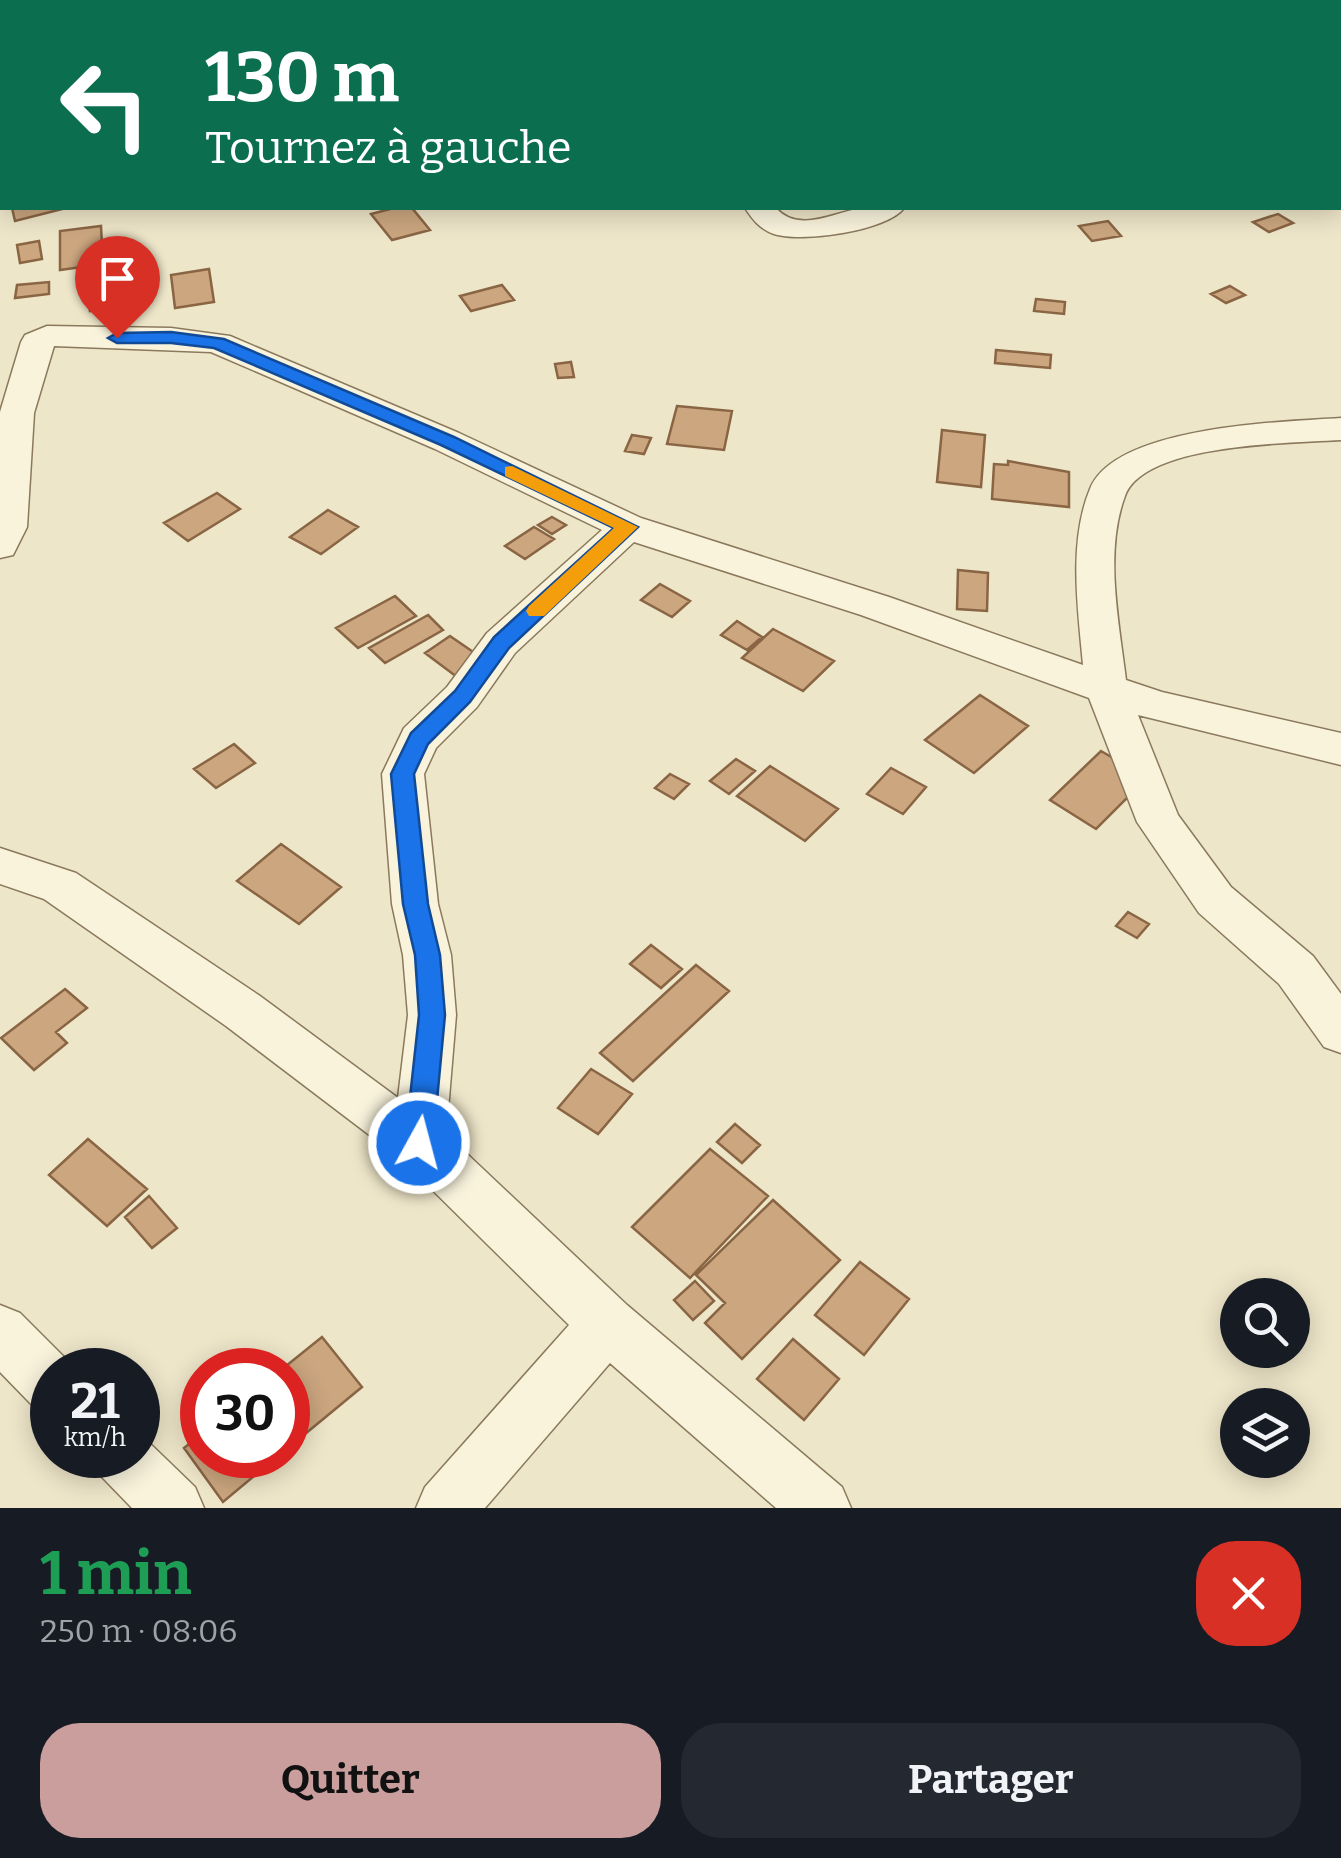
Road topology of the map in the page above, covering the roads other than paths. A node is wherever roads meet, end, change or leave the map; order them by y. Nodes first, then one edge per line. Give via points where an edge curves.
1 (762, 210) edge
2 (884, 210) edge
3 (1341, 428) edge
4 (628, 527) junction
5 (0, 546) edge
6 (1106, 688) junction
7 (1341, 749) edge
8 (0, 866) edge
9 (1341, 1032) edge
10 (419, 1143) junction
11 (607, 1324) junction
12 (0, 1332) edge
13 (30, 1363) edge
14 (145, 1478) edge
15 (174, 1508) edge
16 (446, 1508) edge
17 (821, 1508) edge

1 - 2 street via 774,224 798,229
3 - 6 street via 1171,449 1138,460 1108,488 1098,536 1097,601
4 - 5 street via 218,343 47,336 36,342 17,413 8,527
4 - 6 street
4 - 10 street via 502,643 462,697 419,739 402,774 432,1015
6 - 7 street
6 - 9 street via 1159,822 1215,900 1296,970
8 - 10 street via 60,886
10 - 11 street
11 - 16 street
11 - 17 street
12 - 13 street
14 - 15 street

